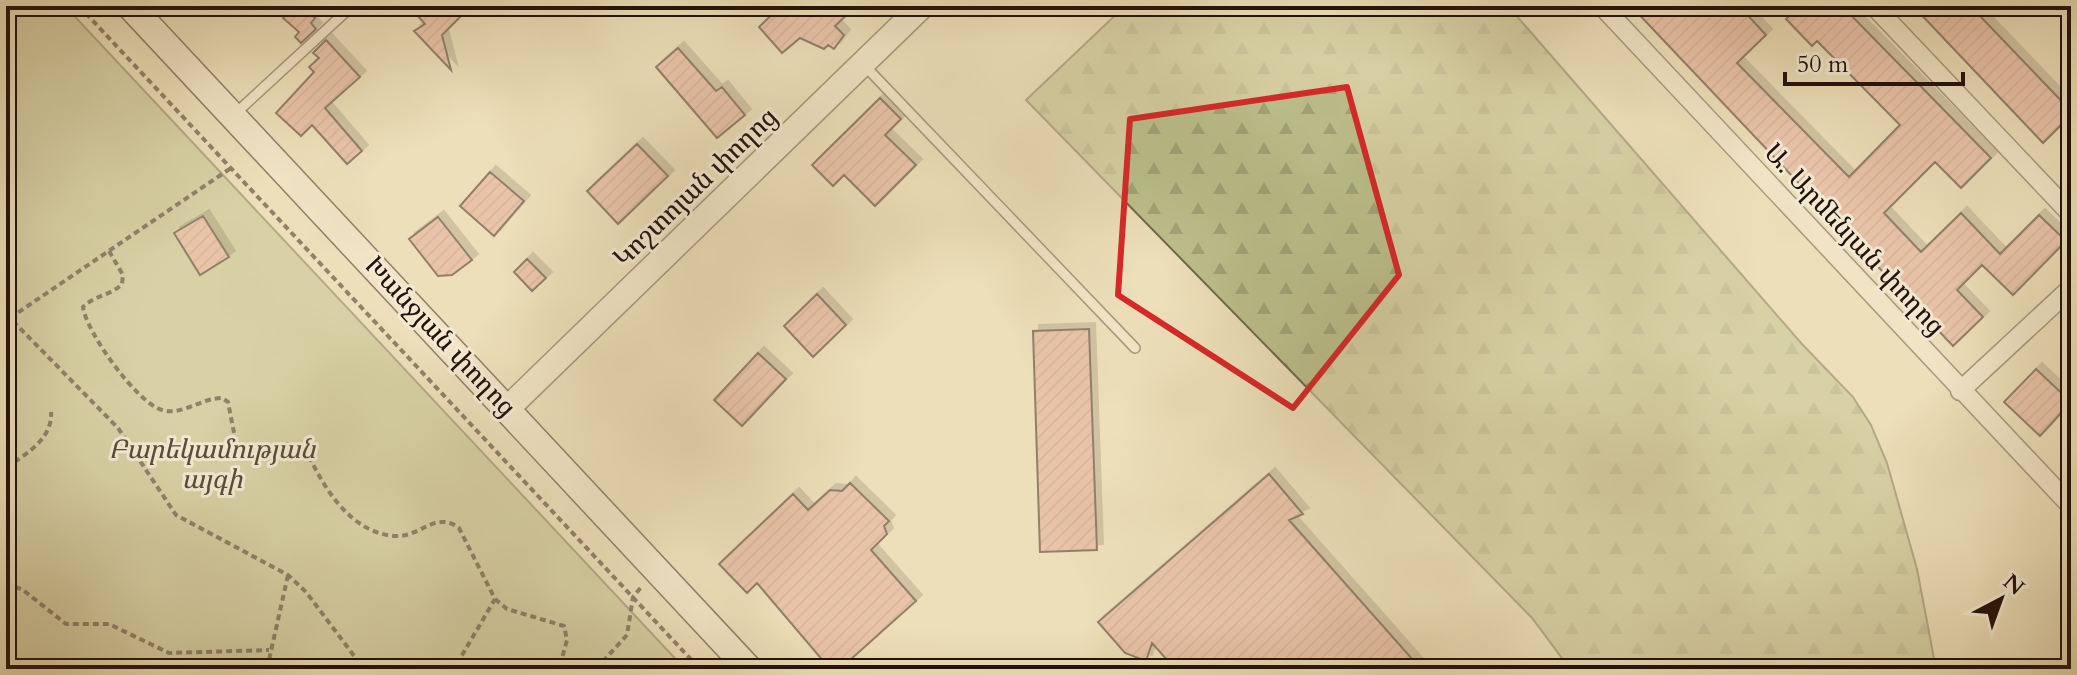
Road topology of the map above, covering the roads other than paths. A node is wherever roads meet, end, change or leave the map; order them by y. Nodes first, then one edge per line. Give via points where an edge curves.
1 (130, 6) edge
2 (352, 6) edge
3 (922, 6) edge
4 (1602, 6) edge
5 (1874, 6) edge
6 (862, 63) junction
7 (233, 115) junction
8 (2071, 214) edge
9 (2071, 288) edge
10 (1135, 348) dead end
11 (1960, 391) junction
12 (508, 408) junction
13 (2071, 506) edge
14 (749, 669) edge

1 - 7 main road, Խանջյան փողոց
2 - 7 lane
3 - 6 street, Կոշտոյան փողոց
4 - 11 street, Ա. Արմենյան փողոց
5 - 8 street
6 - 10 lane
6 - 12 street, Կոշտոյան փողոց
7 - 12 main road, Խանջյան փողոց
9 - 11 street
11 - 13 street, Ա. Արմենյան փողոց
12 - 14 main road, Խանջյան փողոց

